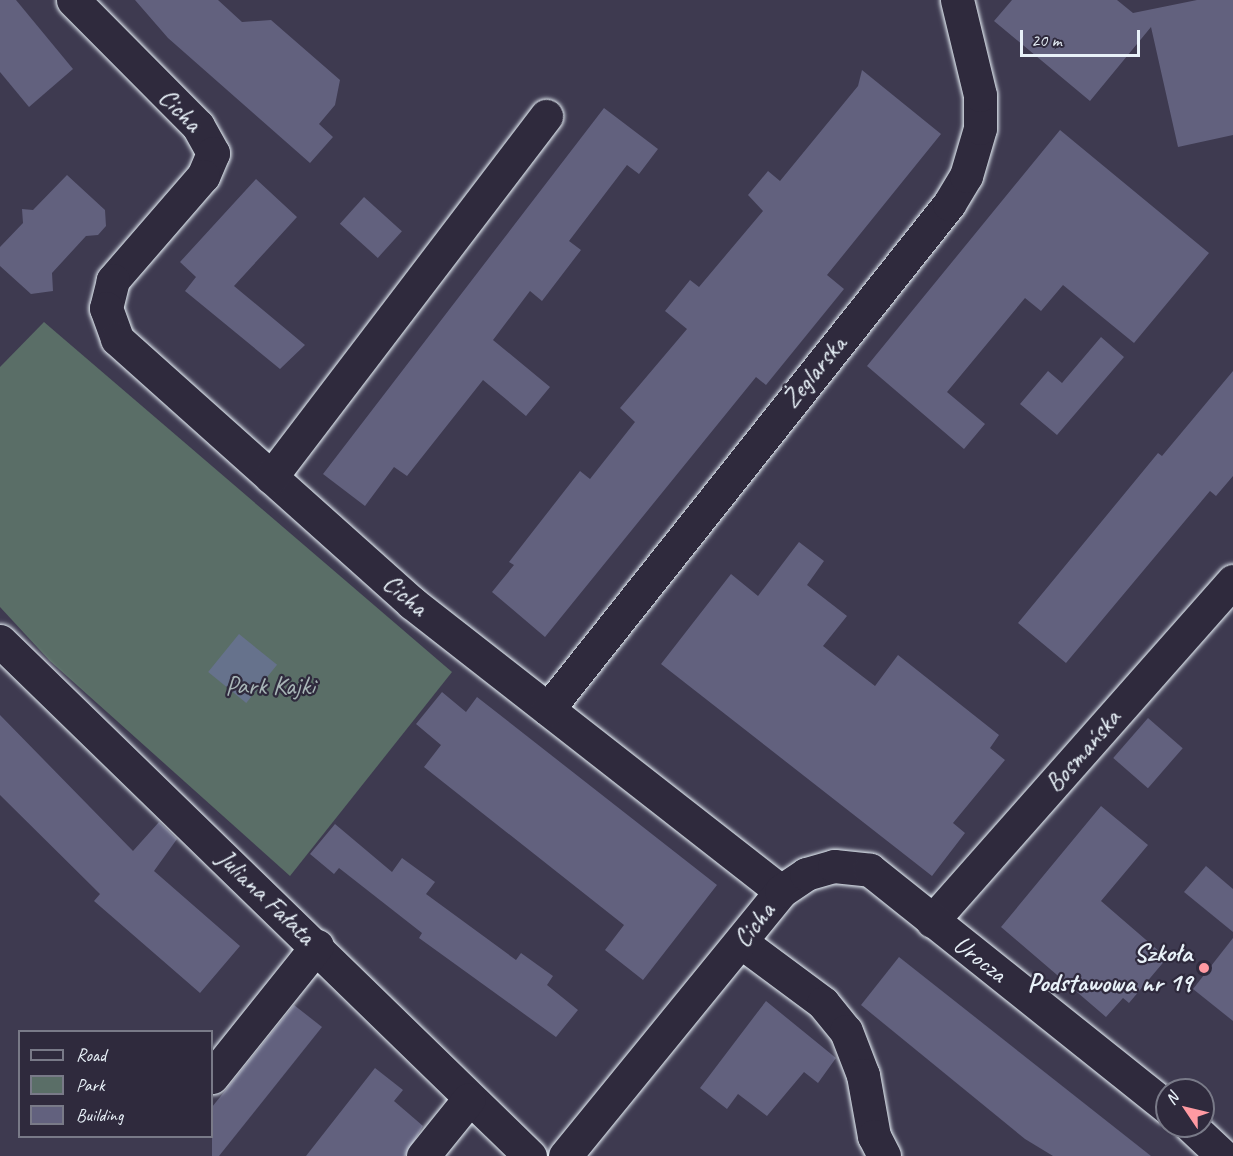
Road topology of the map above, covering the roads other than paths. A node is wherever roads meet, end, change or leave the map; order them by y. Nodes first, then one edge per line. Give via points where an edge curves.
1 (73, 0) edge
2 (957, 0) edge
3 (546, 116) dead end
4 (271, 477) junction
5 (1233, 581) edge
6 (0, 641) edge
7 (548, 709) junction
8 (781, 891) junction
9 (932, 921) junction
10 (741, 942) junction
11 (317, 946) junction
12 (213, 1076) edge
13 (1155, 1098) edge
14 (469, 1099) junction
15 (1204, 1138) edge
16 (423, 1156) edge
17 (530, 1156) edge
18 (565, 1156) edge
19 (884, 1156) edge
20 (1223, 1156) edge

1 - 4 street, Cicha via 198,126 213,153 203,176 113,280 106,308 109,320 125,348
2 - 7 street, Żeglarska via 980,95 980,128 966,176 949,204
3 - 4 street
4 - 7 street, Cicha via 412,603
5 - 9 street, Bosmańska
6 - 11 street, Juliana Fałata
7 - 8 street, Cicha
8 - 9 street, Urocza via 822,868 859,867 870,870
8 - 10 street, Cicha
9 - 13 street, Urocza
10 - 18 street, Cicha
10 - 19 street via 836,1016 856,1050 874,1136
11 - 12 street
11 - 14 street, Juliana Fałata
14 - 16 street
14 - 17 street, Juliana Fałata
15 - 20 street

